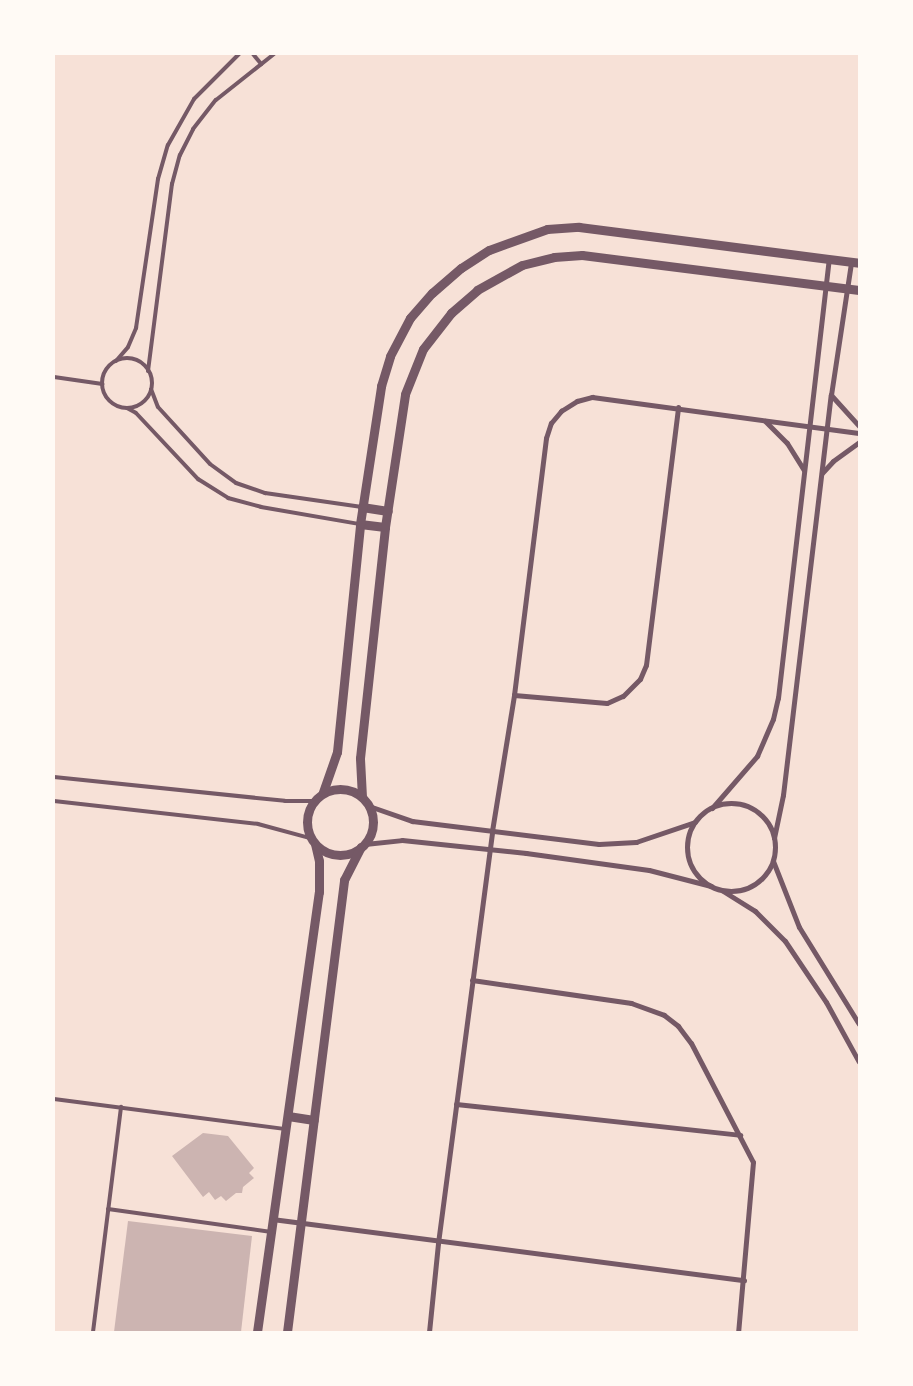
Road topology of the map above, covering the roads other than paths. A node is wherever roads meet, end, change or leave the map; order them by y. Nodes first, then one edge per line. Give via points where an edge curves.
1 (239, 54) edge
2 (253, 54) edge
3 (274, 54) edge
4 (261, 64) junction
5 (829, 259) junction
6 (855, 262) edge
7 (826, 286) junction
8 (848, 288) junction
9 (859, 290) edge
10 (116, 361) junction
11 (148, 371) junction
12 (54, 377) edge
13 (102, 384) junction
14 (151, 389) junction
15 (831, 395) junction
16 (127, 408) junction
17 (678, 408) junction
18 (764, 420) junction
19 (809, 426) junction
20 (859, 426) edge
21 (827, 428) junction
22 (859, 433) edge
23 (859, 442) edge
24 (804, 470) junction
25 (822, 473) junction
26 (362, 507) junction
27 (388, 511) junction
28 (360, 524) junction
29 (385, 527) junction
30 (514, 695) junction
31 (54, 777) edge
32 (323, 792) junction
33 (362, 797) junction
34 (54, 801) edge
35 (313, 801) junction
36 (369, 806) junction
37 (712, 808) junction
38 (695, 822) junction
39 (492, 831) junction
40 (774, 838) junction
41 (312, 841) junction
42 (363, 845) junction
43 (490, 849) junction
44 (773, 861) junction
45 (711, 886) junction
46 (723, 890) junction
47 (472, 980) junction
48 (859, 1024) edge
49 (859, 1062) edge
50 (54, 1100) edge
51 (456, 1104) junction
52 (121, 1107) junction
53 (288, 1116) junction
54 (314, 1120) junction
55 (286, 1129) junction
56 (740, 1135) junction
57 (108, 1209) junction
58 (272, 1219) junction
59 (300, 1224) junction
60 (271, 1232) junction
61 (438, 1243) junction
62 (744, 1280) junction
63 (93, 1332) edge
64 (257, 1332) edge
65 (287, 1332) edge
66 (429, 1332) edge
67 (738, 1332) edge

1 - 10 lane via 194,99 168,145 158,179 136,328 128,347
2 - 4 lane
3 - 4 lane
4 - 11 lane via 216,100 193,129 180,156 172,184
5 - 6 street
5 - 7 street
5 - 26 street via 579,227 547,230 489,250 460,268 432,293 410,318 390,356 374,421
6 - 8 street
7 - 8 street
7 - 19 street
7 - 27 street via 582,255 539,260 497,277 450,313 428,342 414,369 405,394
8 - 9 street
8 - 15 street
10 - 11 lane via 134,360
10 - 13 lane via 106,370
11 - 14 lane
12 - 13 lane
13 - 16 lane via 111,403
14 - 16 lane via 145,401
14 - 26 lane via 158,407 210,464 236,482 265,493
15 - 20 street
15 - 21 street
16 - 28 lane via 136,412 198,479 228,498 261,508
17 - 18 street
17 - 30 street via 646,665 640,679 623,696 607,703
17 - 30 street via 592,398 577,401 561,411 551,423 546,438
18 - 19 street
18 - 24 street via 787,443
19 - 21 street
19 - 24 street
21 - 22 street
21 - 25 street
23 - 25 street via 832,461
24 - 37 street via 773,719 757,756
25 - 40 street
26 - 27 street
26 - 28 street
27 - 29 street
28 - 29 street
28 - 32 street via 337,752
29 - 33 street via 360,758
30 - 39 street
31 - 35 lane via 285,801
32 - 33 street via 337,788 350,790
32 - 35 street
33 - 36 street
34 - 41 lane via 258,824
35 - 41 street via 306,825
36 - 39 street via 412,821
36 - 42 street via 373,826
37 - 38 street
37 - 40 street via 732,804 751,808 770,826
38 - 39 street via 656,838 616,845
38 - 45 street via 688,839 688,858 701,879
39 - 43 street
40 - 44 street
41 - 42 street via 338,855
41 - 53 street via 319,861 319,892
42 - 43 street via 390,839
42 - 54 street via 344,880
43 - 45 street via 649,870
43 - 47 street
44 - 46 street via 766,875 754,885 739,890
44 - 48 street via 799,927
45 - 46 street
46 - 49 street via 755,911 785,941 826,1002
47 - 51 street
47 - 56 street via 631,1003 664,1015 691,1044
50 - 52 lane
51 - 56 street
51 - 61 street
52 - 55 lane
52 - 57 lane
53 - 54 street
53 - 55 street
54 - 59 street
55 - 58 street
56 - 62 street via 754,1162
57 - 60 lane
57 - 63 lane
58 - 59 street
58 - 60 street
59 - 61 street
59 - 65 street
60 - 64 street
61 - 62 street
61 - 66 street
62 - 67 street

